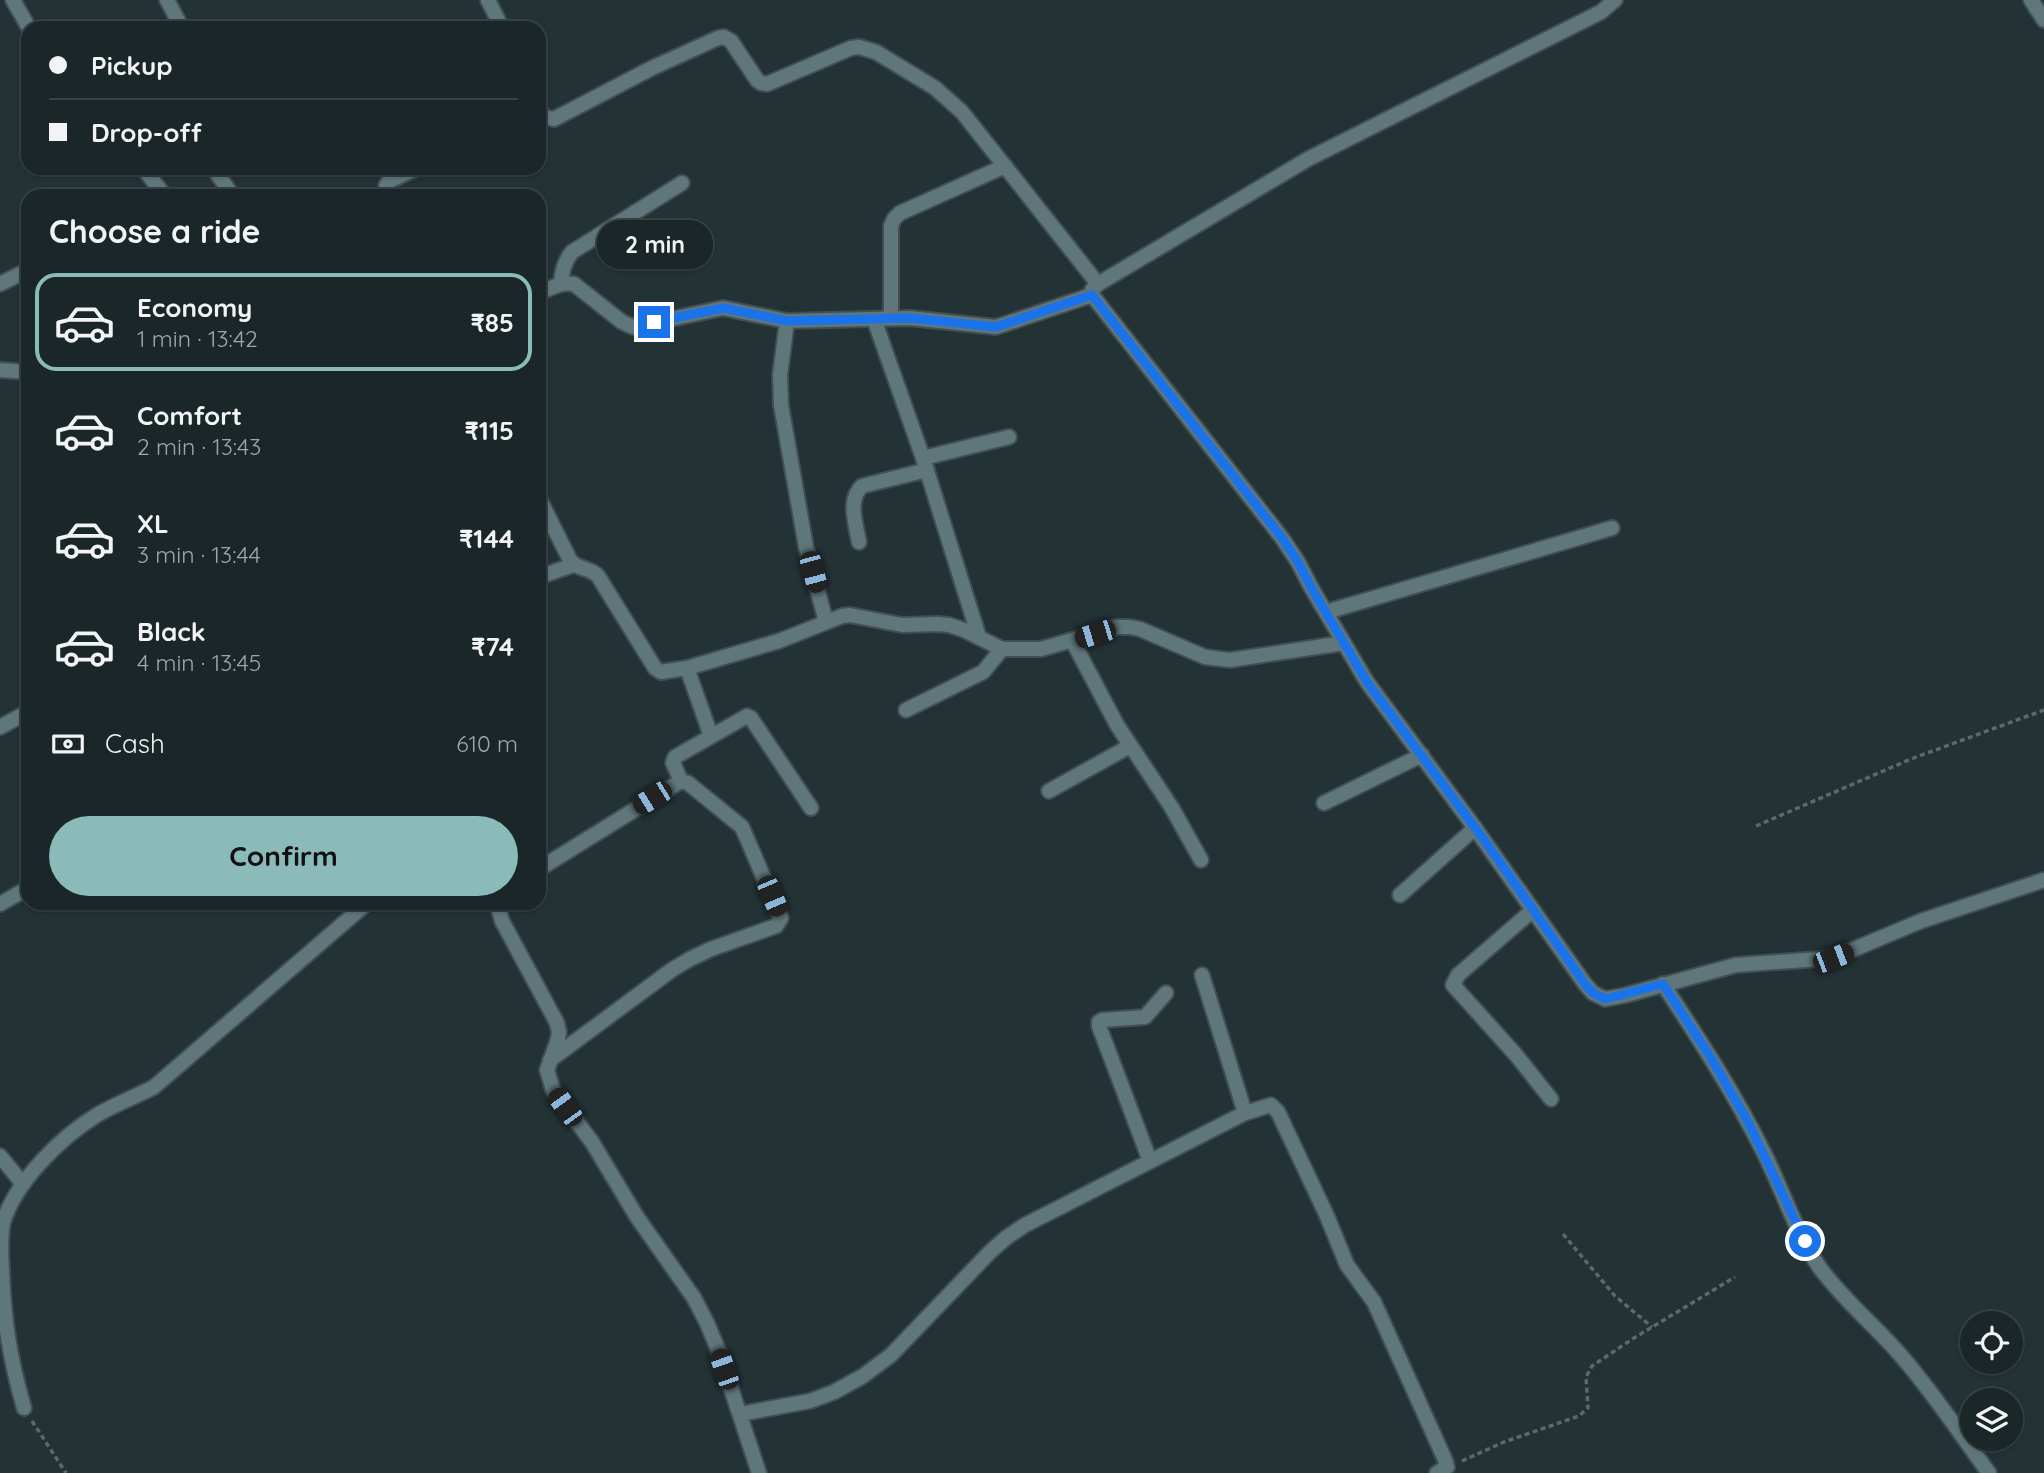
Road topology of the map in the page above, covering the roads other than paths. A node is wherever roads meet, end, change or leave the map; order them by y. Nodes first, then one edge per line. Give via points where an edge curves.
1 (13, 0) edge
2 (167, 0) edge
3 (488, 0) edge
4 (1615, 0) edge
5 (2031, 0) edge
6 (2044, 19) edge
7 (25, 21) edge
8 (178, 21) edge
9 (498, 21) edge
10 (546, 117) edge
11 (1005, 166) junction
12 (148, 175) edge
13 (402, 175) edge
14 (682, 183) dead end
15 (160, 189) edge
16 (387, 189) edge
17 (21, 274) edge
18 (0, 284) edge
19 (561, 284) junction
20 (546, 290) edge
21 (1095, 290) junction
22 (874, 318) junction
23 (891, 318) junction
24 (787, 321) junction
25 (0, 370) edge
26 (21, 372) edge
27 (1009, 436) dead end
28 (925, 464) junction
29 (546, 513) edge
30 (1612, 528) dead end
31 (859, 542) dead end
32 (573, 565) junction
33 (546, 575) edge
34 (1326, 612) junction
35 (827, 622) junction
36 (979, 637) junction
37 (1072, 640) junction
38 (1344, 643) junction
39 (1002, 649) junction
40 (687, 667) junction
41 (906, 710) dead end
42 (21, 716) edge
43 (0, 727) edge
44 (711, 736) junction
45 (1130, 746) junction
46 (1422, 755) junction
47 (681, 781) junction
48 (1049, 791) dead end
49 (1325, 803) dead end
50 (811, 808) dead end
51 (1475, 828) junction
52 (1201, 860) dead end
53 (546, 865) edge
54 (2044, 880) edge
55 (21, 892) edge
56 (1400, 895) dead end
57 (0, 904) edge
58 (1533, 909) junction
59 (360, 910) edge
60 (499, 910) edge
61 (1202, 975) dead end
62 (1663, 984) junction
63 (1166, 993) dead end
64 (549, 1061) junction
65 (1551, 1099) dead end
66 (1245, 1113) junction
67 (0, 1156) edge
68 (1150, 1161) junction
69 (23, 1184) junction
70 (24, 1408) road end
71 (740, 1414) junction
72 (1442, 1470) edge
73 (760, 1473) edge
74 (1989, 1473) edge

1 - 7 street
2 - 8 street
3 - 9 street
4 - 21 street via 1601,12 1308,159
5 - 6 street
10 - 11 street via 554,119 718,38 731,41 757,80 767,84 859,47 876,52 935,88 962,112
11 - 21 street
11 - 23 street via 894,219
12 - 15 street
13 - 16 street via 389,181
14 - 19 street via 572,252
17 - 18 street
19 - 20 street
19 - 24 street via 574,284 633,327 723,308
21 - 23 street via 996,327
21 - 34 street via 1282,538
22 - 23 street
22 - 24 street
22 - 28 street
24 - 35 street via 781,405 806,547
25 - 26 street
27 - 28 street
28 - 31 street via 855,492
28 - 36 street
29 - 32 street
30 - 34 street
32 - 33 street
32 - 40 street via 598,576 655,668 661,672
34 - 38 street
35 - 36 street via 850,615 902,625 938,624
35 - 40 street
36 - 39 street
37 - 38 street via 1130,626 1205,657 1230,660
37 - 39 street via 1041,649
37 - 45 street
38 - 46 street
39 - 41 street via 983,672
40 - 44 street
42 - 43 street
44 - 47 street via 675,757
44 - 50 street via 744,717 751,718
45 - 48 street
45 - 52 street
46 - 49 street
46 - 51 street
47 - 53 street
47 - 64 street via 742,827 780,923 710,949 673,969
51 - 56 street
51 - 58 street
54 - 62 street via 1921,921 1833,958 1736,965
55 - 57 street
58 - 62 street via 1593,993 1605,999
58 - 65 street via 1452,985
59 - 69 street via 154,1087 95,1116 72,1134
60 - 64 street via 557,1023 559,1032
61 - 66 street
62 - 74 street via 1765,1154 1819,1266 1905,1360
63 - 68 street via 1145,1017 1099,1022
64 - 71 street via 553,1090 694,1298
66 - 68 street
66 - 72 street via 1271,1105 1278,1112 1347,1265 1374,1302 1387,1330 1446,1461
67 - 69 street
68 - 71 street via 1007,1237 891,1355 863,1376 810,1401
69 - 70 street via 3,1224 1,1242 3,1317
71 - 73 street

